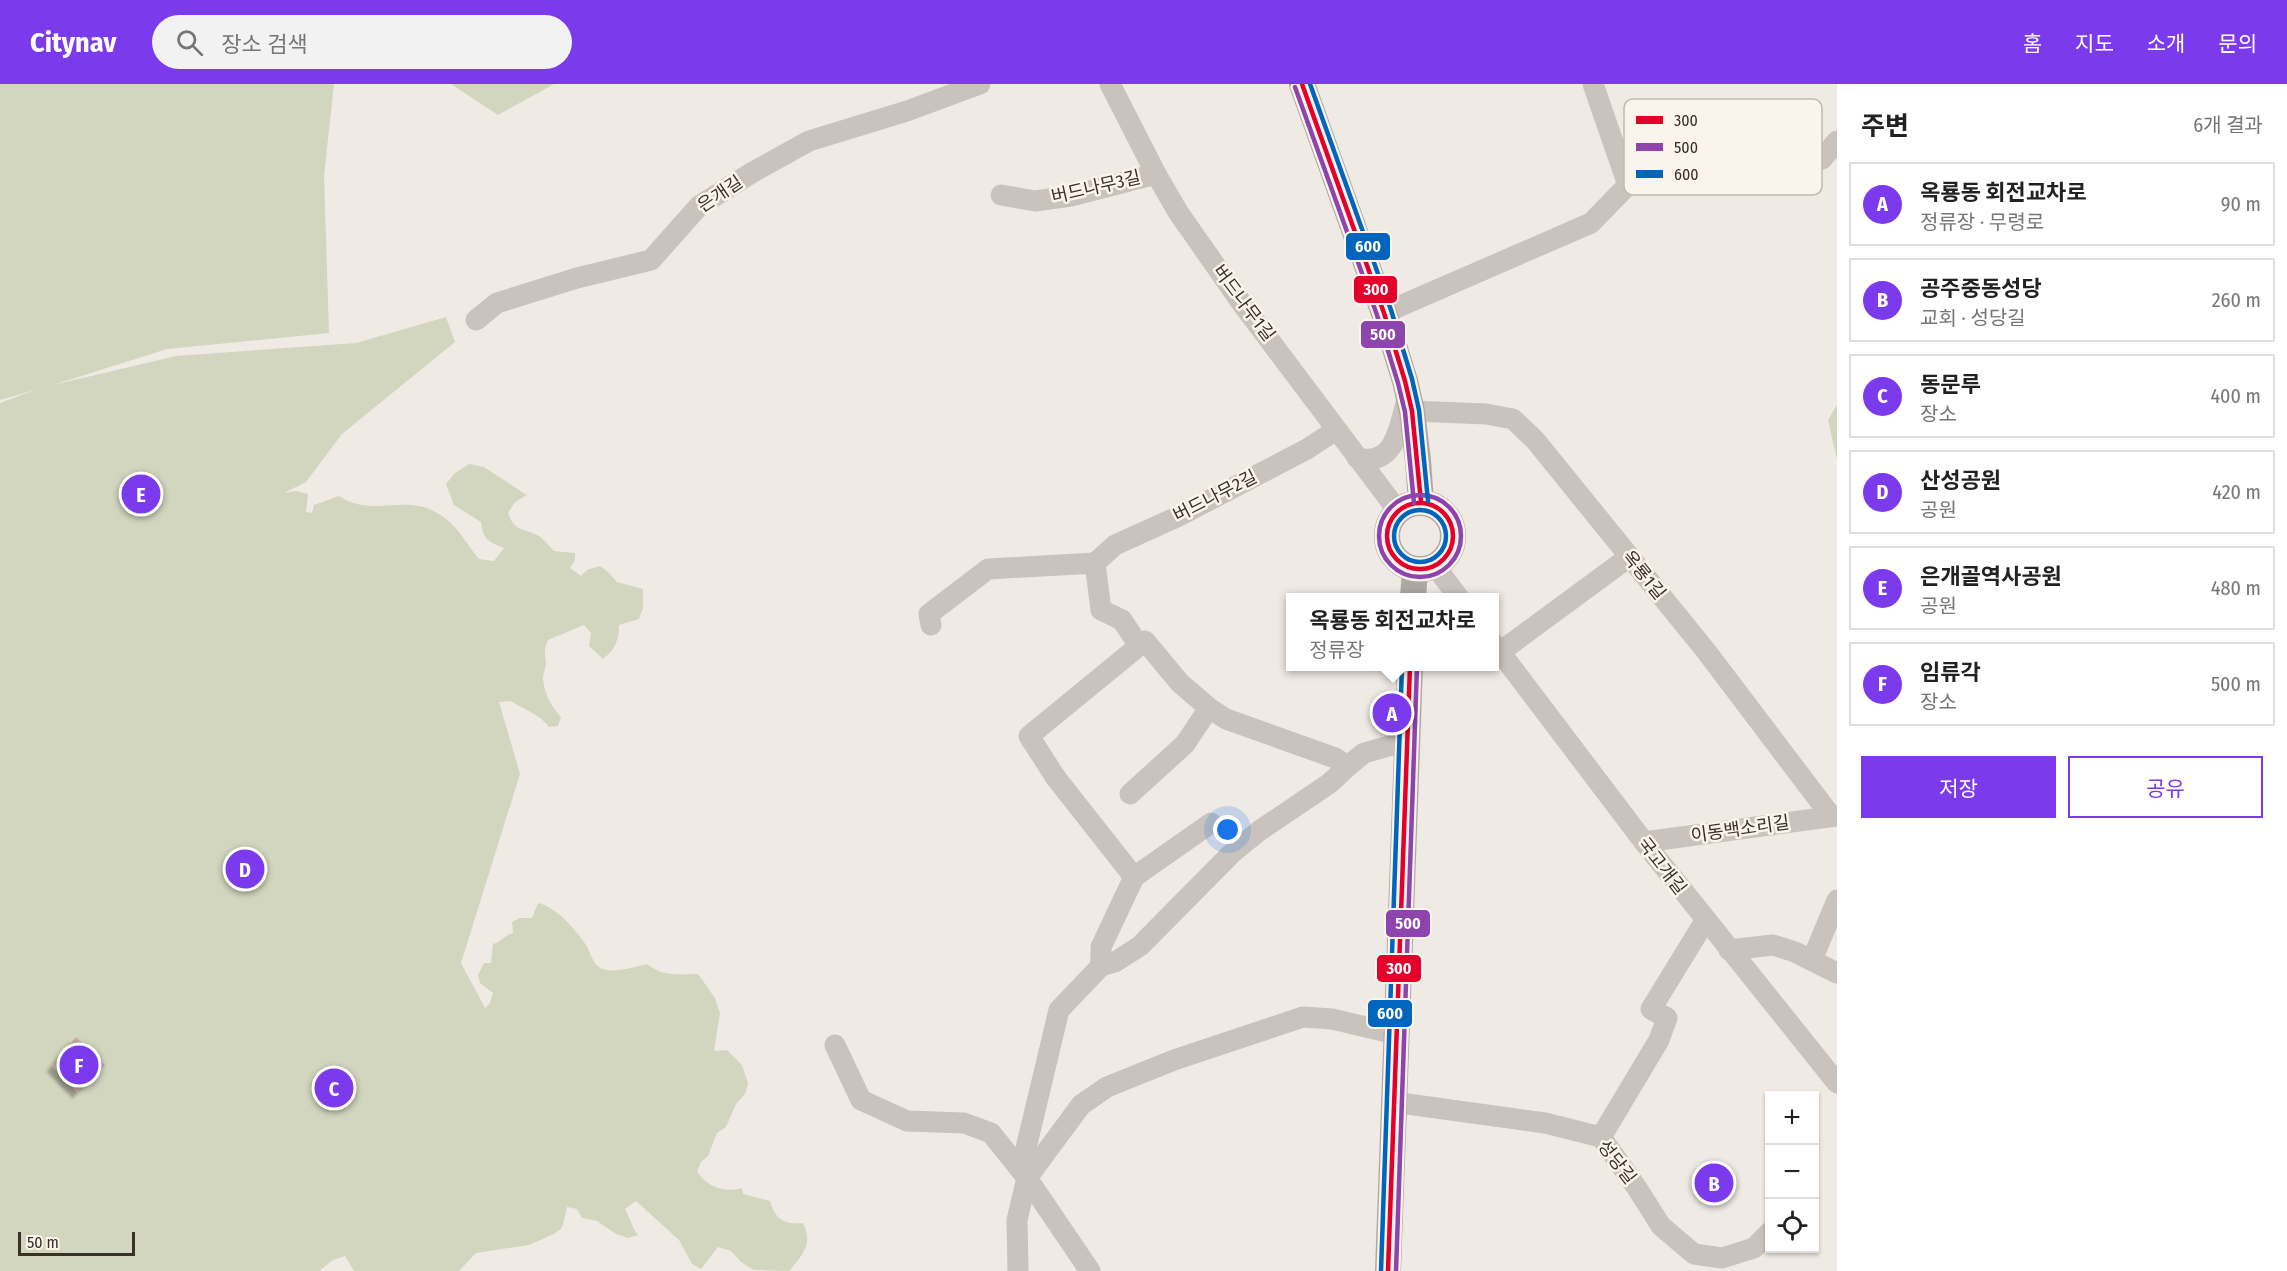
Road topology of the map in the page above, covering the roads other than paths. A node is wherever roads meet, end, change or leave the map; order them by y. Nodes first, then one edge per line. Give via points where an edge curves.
1 (980, 84) edge
2 (1110, 84) edge
3 (1302, 84) edge
4 (1593, 84) edge
5 (1837, 141) edge
6 (1822, 159) edge
7 (1624, 173) edge
8 (1156, 174) junction
9 (1624, 189) edge
10 (1001, 195) dead end
11 (1384, 313) junction
12 (476, 320) dead end
13 (1410, 403) junction
14 (1336, 430) junction
15 (1357, 458) junction
16 (1409, 507) junction
17 (1629, 557) junction
18 (1095, 563) junction
19 (1425, 568) junction
20 (1415, 593) edge
21 (1454, 593) edge
22 (931, 625) dead end
23 (1139, 646) junction
24 (1499, 647) edge
25 (1499, 651) edge
26 (1410, 671) edge
27 (1209, 708) junction
28 (1407, 741) junction
29 (1348, 766) junction
30 (1130, 794) dead end
31 (1834, 816) edge
32 (1211, 823) dead end
33 (1644, 842) junction
34 (1134, 877) junction
35 (1837, 900) edge
36 (1705, 921) junction
37 (1729, 950) junction
38 (1812, 960) junction
39 (1101, 966) junction
40 (1837, 973) edge
41 (1396, 1034) junction
42 (835, 1045) dead end
43 (1837, 1083) edge
44 (1393, 1102) junction
45 (1601, 1137) junction
46 (1027, 1178) junction
47 (1765, 1237) edge
48 (1018, 1271) edge
49 (1090, 1271) edge
50 (1388, 1271) edge

1 - 12 street, 은개길 via 809,141 699,206 651,260 497,303
2 - 8 street, 버드나무1길
3 - 11 main road
4 - 7 street
5 - 6 street
8 - 10 street, 버드나무3길 via 1035,201
8 - 14 street, 버드나무1길 via 1237,296
9 - 11 street via 1591,223
11 - 13 main road
13 - 15 street via 1384,456 1370,461
13 - 16 main road via 1419,461
13 - 17 street, 옥룡1길 via 1513,419
14 - 15 street, 버드나무1길
14 - 18 street, 버드나무2길 via 1177,517 1115,545
15 - 16 street, 버드나무1길
16 - 19 main road via 1391,519 1387,540 1390,551 1404,566
16 - 19 main road via 1432,504 1449,518 1453,528 1454,540 1444,560
17 - 24 street
17 - 31 street, 옥룡1길
18 - 22 street via 988,569 929,614
18 - 23 street via 1101,609 1122,620
19 - 20 main road
19 - 21 street
23 - 27 street via 1145,641 1180,683
23 - 34 street via 1029,736 1056,778
25 - 33 street, 국고개길
26 - 28 main road
27 - 29 street via 1226,719
27 - 30 street via 1185,744
28 - 29 street via 1364,753
28 - 41 main road
29 - 39 street via 1231,854 1140,946
31 - 33 street, 이동백소리길
32 - 34 street
33 - 36 street, 국고개길
34 - 39 street via 1101,947
35 - 38 street
36 - 37 street, 국고개길
36 - 45 street via 1652,1009 1667,1018 1659,1040
37 - 38 street via 1773,945
37 - 43 street, 국고개길
38 - 40 street
39 - 46 street via 1059,1010 1026,1148
41 - 44 main road
41 - 46 street via 1332,1019 1303,1017 1174,1060 1107,1087 1081,1105
42 - 46 street via 861,1100 907,1121 964,1123 991,1133
44 - 45 street, 성당길 via 1545,1123
44 - 50 main road
45 - 47 street, 성당길 via 1661,1226 1694,1254 1722,1258 1754,1248
46 - 48 street via 1017,1220
46 - 49 street

